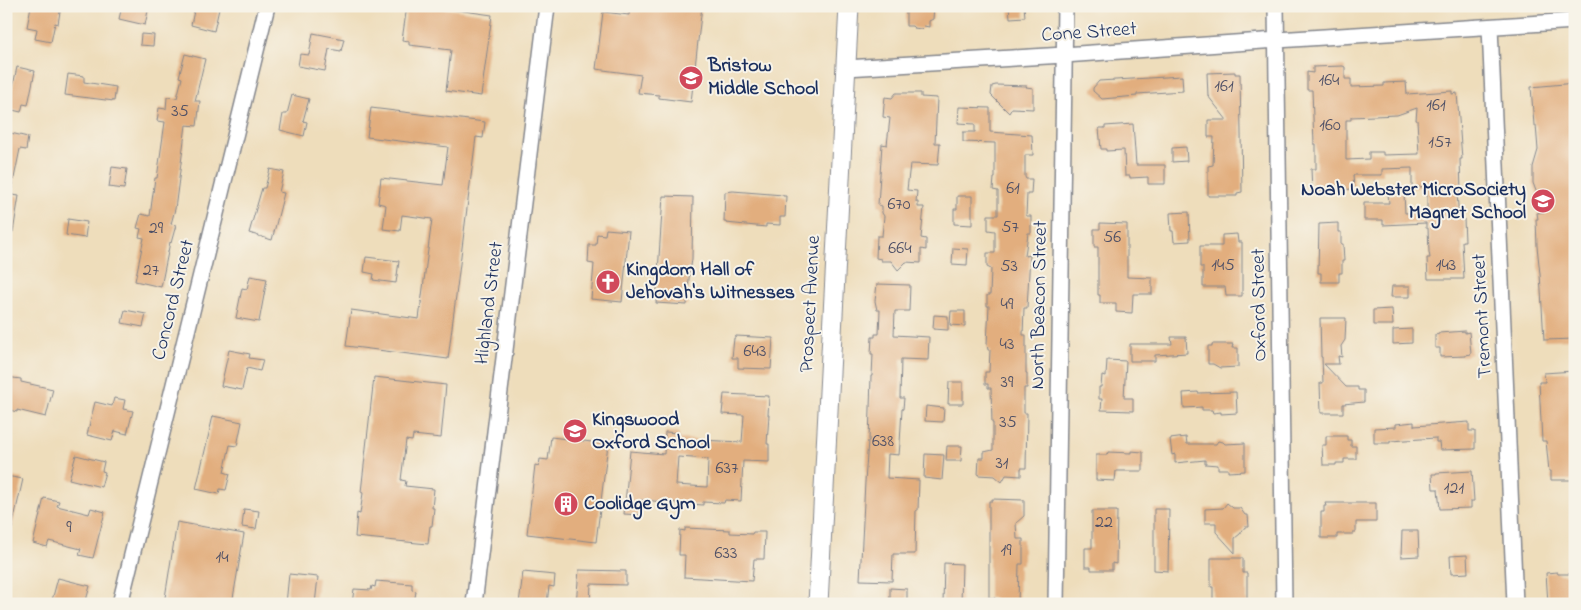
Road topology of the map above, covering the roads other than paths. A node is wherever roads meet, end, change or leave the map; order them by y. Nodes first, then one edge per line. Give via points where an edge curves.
1 (267, 6) edge
2 (547, 6) edge
3 (849, 6) edge
4 (1065, 6) edge
5 (1276, 6) edge
6 (1575, 21) edge
7 (1490, 27) junction
8 (1277, 40) junction
9 (1064, 55) junction
10 (846, 68) junction
11 (120, 604) edge
12 (474, 604) edge
13 (818, 604) edge
14 (1056, 604) edge
15 (1284, 604) edge
16 (1515, 604) edge

1 - 11 street, Concord Street
2 - 12 street, Highland Street
3 - 10 main road, Prospect Avenue
4 - 9 street, North Beacon Street
5 - 8 street, Oxford Street
6 - 7 street, Cone Street
7 - 8 street, Cone Street
7 - 16 street, Tremont Street
8 - 9 street, Cone Street
8 - 15 street, Oxford Street
9 - 10 street, Cone Street
9 - 14 street, North Beacon Street
10 - 13 main road, Prospect Avenue

